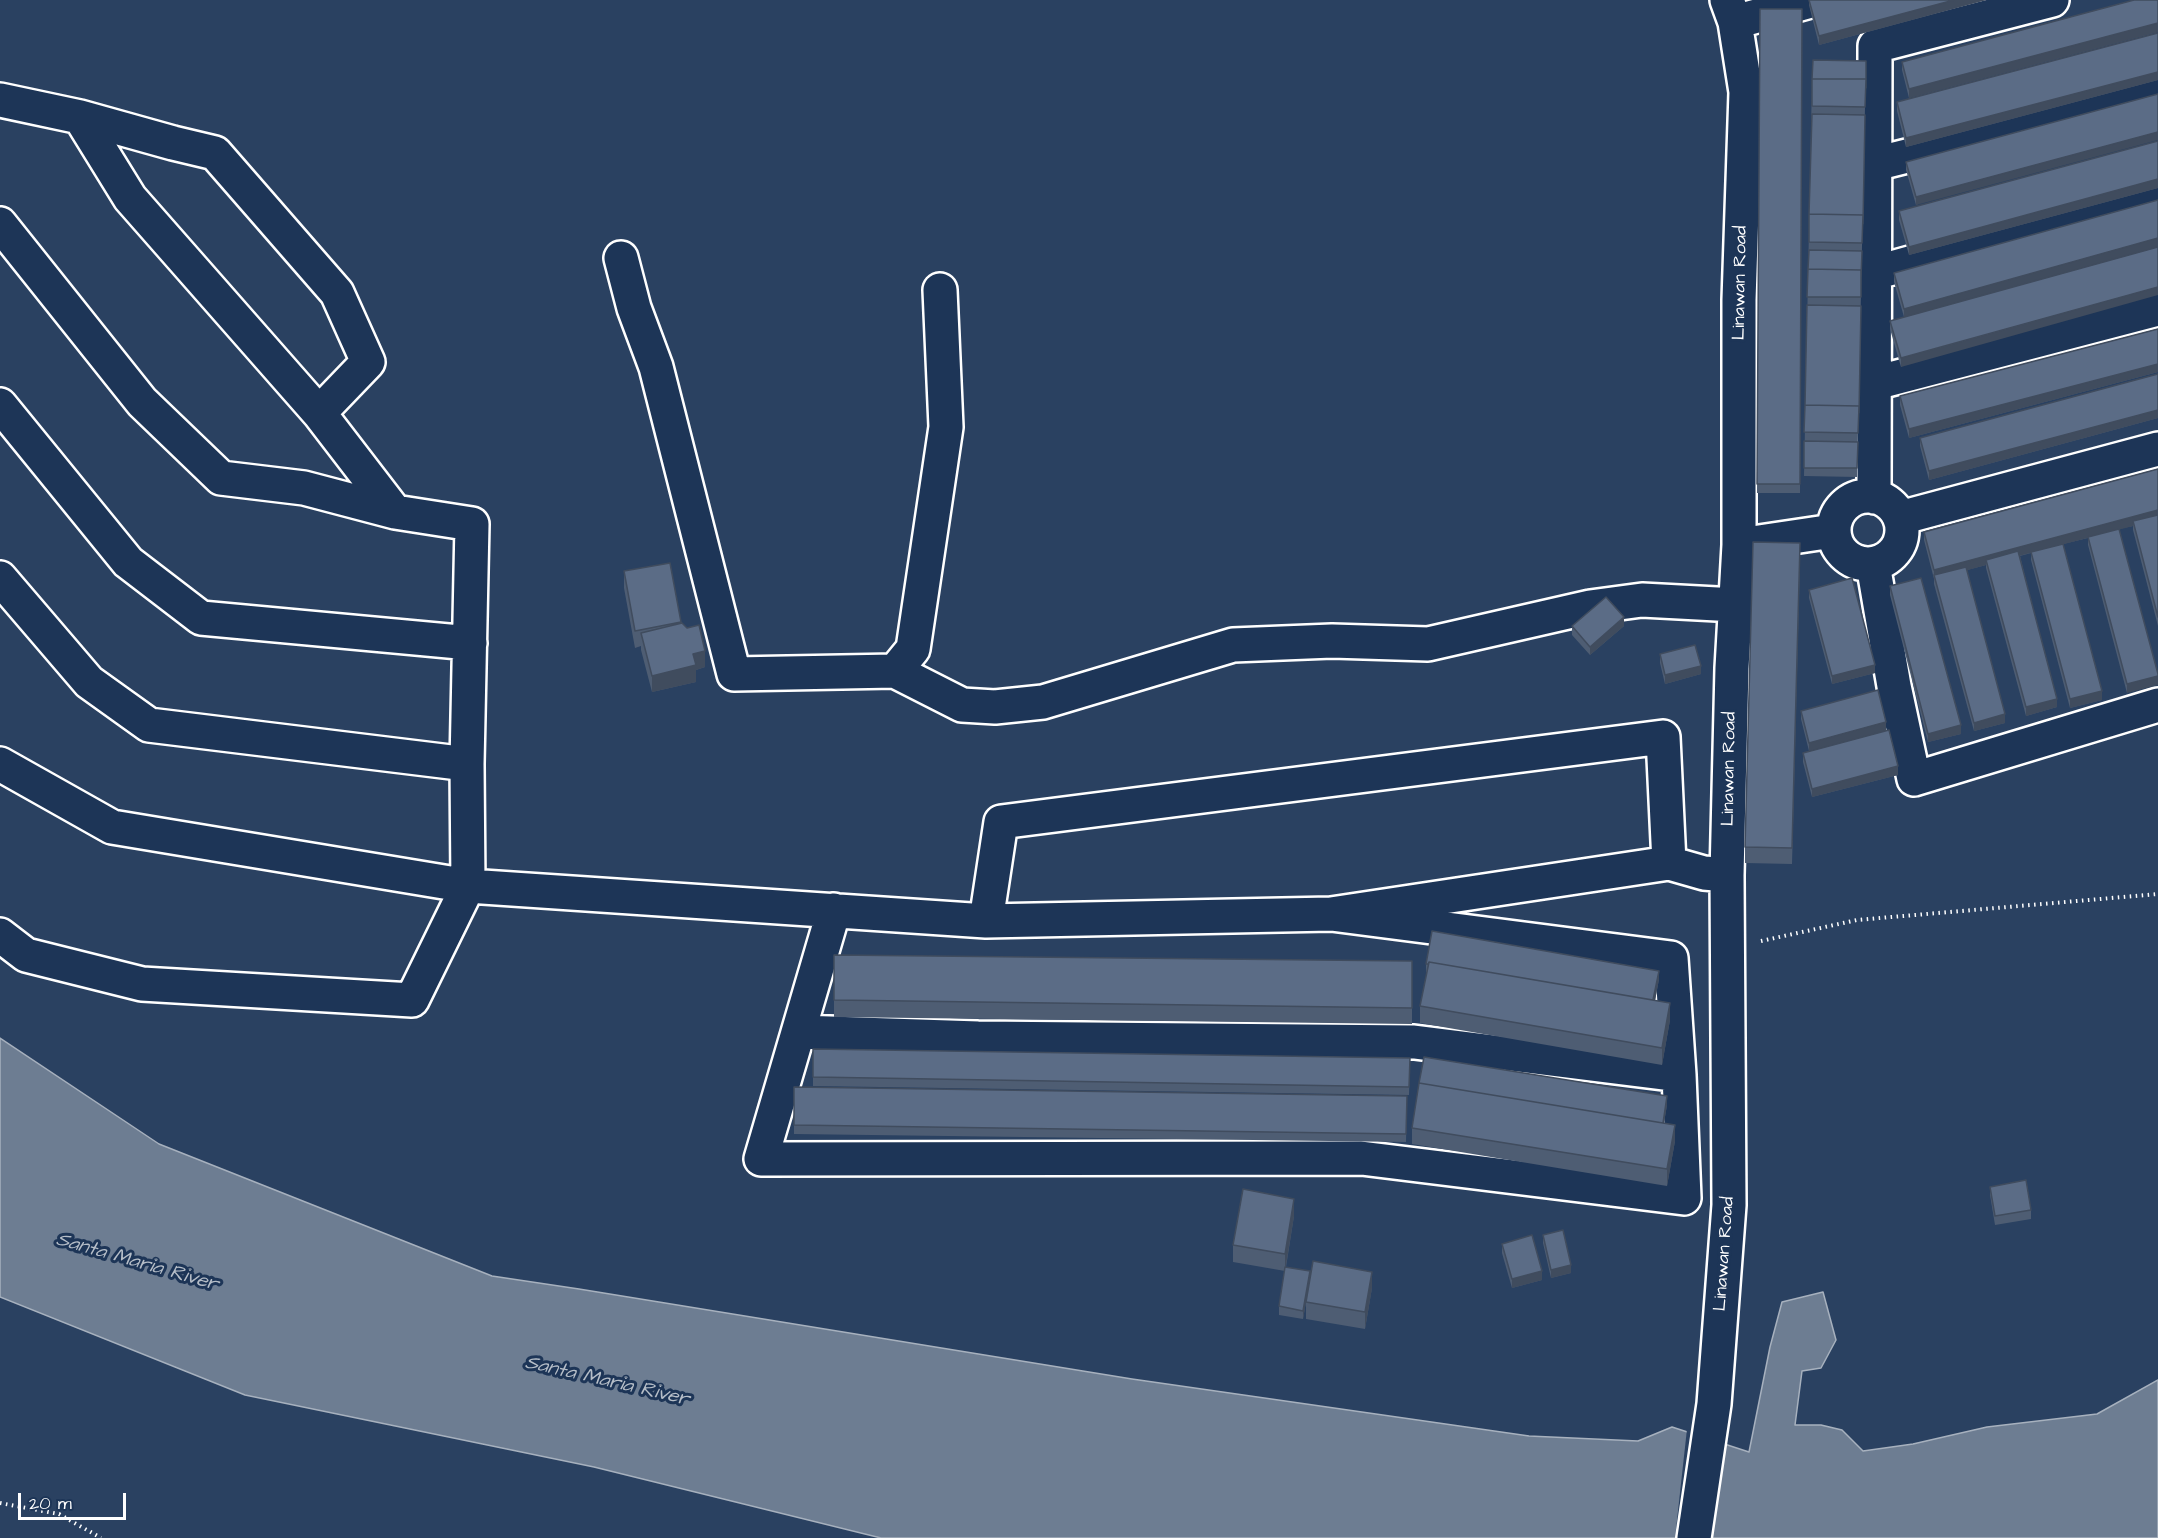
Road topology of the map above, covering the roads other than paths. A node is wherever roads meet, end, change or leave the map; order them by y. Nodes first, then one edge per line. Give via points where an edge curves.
1 (1814, 0) edge
2 (2052, 0) edge
3 (1730, 11) edge
4 (2158, 93) edge
5 (0, 100) edge
6 (80, 117) junction
7 (1875, 164) junction
8 (2158, 194) edge
9 (0, 224) edge
10 (621, 258) dead end
11 (1874, 273) junction
12 (940, 290) dead end
13 (2158, 309) edge
14 (1875, 383) junction
15 (0, 405) edge
16 (318, 413) junction
17 (2158, 449) edge
18 (1874, 496) junction
19 (395, 512) junction
20 (1900, 518) junction
21 (1833, 531) junction
22 (1739, 545) junction
23 (1873, 564) junction
24 (0, 578) edge
25 (1736, 605) junction
26 (470, 643) junction
27 (895, 671) junction
28 (2158, 705) edge
29 (0, 764) edge
30 (467, 764) junction
31 (1669, 863) junction
32 (1727, 875) junction
33 (468, 886) junction
34 (834, 910) junction
35 (1331, 914) junction
36 (986, 921) junction
37 (0, 935) edge
38 (800, 1032) junction
39 (1679, 1075) junction
40 (1694, 1538) edge

1 - 3 street
2 - 7 street via 1875,45
3 - 22 street, Linawan Road via 1746,92 1739,300
4 - 7 street
5 - 6 street
6 - 16 street via 130,198
6 - 16 street via 215,153 337,293 368,362
7 - 11 street
8 - 11 street
9 - 19 street via 142,402 221,478 304,488
10 - 27 street via 656,367 734,674
11 - 14 street
12 - 27 street via 946,427 913,649
13 - 14 street
14 - 18 street
15 - 26 street via 128,562 201,618
16 - 19 street
17 - 20 street
18 - 20 street via 1894,508
18 - 21 street via 1854,499 1838,512
19 - 26 street via 472,524
20 - 23 street via 1897,548 1887,559
21 - 22 street
21 - 23 street via 1839,550 1853,562
22 - 25 street, Linawan Road
23 - 28 street via 1914,779
24 - 30 street via 88,682 149,724
25 - 27 street via 1642,600 1590,607 1428,644 1332,641 1233,645 1043,702 995,707 962,705
25 - 32 street, Linawan Road
26 - 30 street
29 - 33 street via 112,827
30 - 33 street
31 - 32 street
31 - 35 street
31 - 36 street via 1663,737 1001,822
32 - 40 street, Linawan Road via 1729,1205 1714,1404
33 - 34 street
33 - 37 street via 412,1000 142,984 26,955
34 - 36 street
34 - 38 street
35 - 36 street
35 - 39 street via 1671,958
38 - 39 street via 978,1038 1414,1042
38 - 39 street via 761,1159 1361,1158 1684,1198

